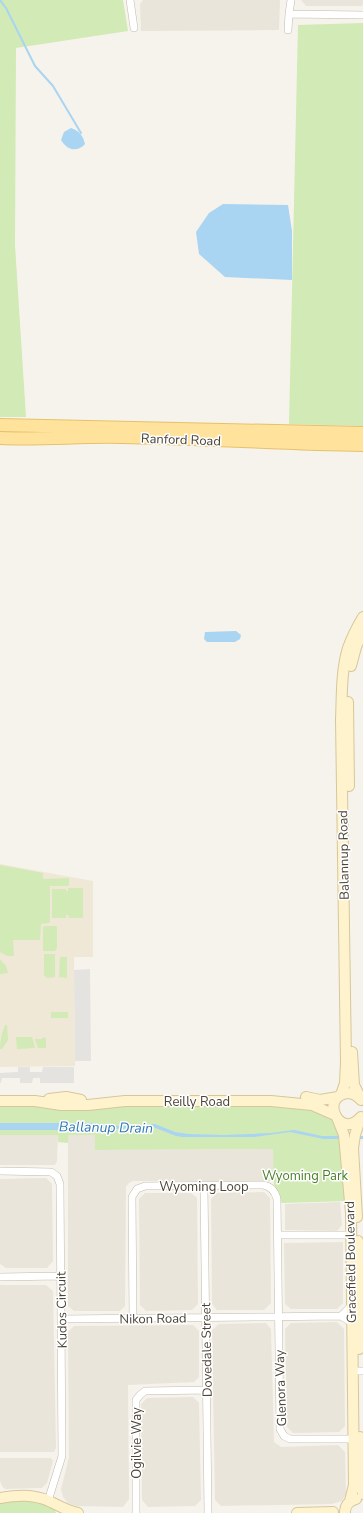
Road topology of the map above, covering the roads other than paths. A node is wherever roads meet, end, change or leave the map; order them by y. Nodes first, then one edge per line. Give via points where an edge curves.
1 (130, 0) edge
2 (291, 0) edge
3 (289, 14) junction
4 (363, 15) edge
5 (134, 28) dead end
6 (288, 30) dead end
7 (0, 425) edge
8 (363, 433) edge
9 (0, 438) edge
10 (363, 445) edge
11 (363, 617) edge
12 (363, 630) edge
13 (344, 734) junction
14 (339, 1096) junction
15 (0, 1101) edge
16 (271, 1101) junction
17 (362, 1101) edge
18 (336, 1117) junction
19 (361, 1117) edge
20 (0, 1171) edge
21 (359, 1183) edge
22 (204, 1186) junction
23 (278, 1235) junction
24 (351, 1235) junction
25 (60, 1276) junction
26 (0, 1277) edge
27 (361, 1291) edge
28 (358, 1306) edge
29 (278, 1316) junction
30 (341, 1316) junction
31 (206, 1317) junction
32 (133, 1318) junction
33 (61, 1319) junction
34 (352, 1323) junction
35 (361, 1371) edge
36 (207, 1390) junction
37 (353, 1439) junction
38 (363, 1494) edge
39 (0, 1498) edge
40 (363, 1500) edge
41 (48, 1501) junction
42 (347, 1506) edge
43 (64, 1511) edge
44 (335, 1512) edge
45 (78, 1513) edge
46 (136, 1513) edge
47 (208, 1513) edge
48 (297, 1513) edge

1 - 5 street
2 - 3 street
3 - 4 street
3 - 6 street
7 - 8 main road, Ranford Road
9 - 10 main road, Ranford Road via 121,437
11 - 13 street, Balannup Road via 348,649 342,679
12 - 13 street, Balannup Road via 349,678
13 - 14 street, Balannup Road via 346,1062 345,1083
13 - 17 street, Balannup Road via 353,1077 355,1089
14 - 16 street, Reilly Road via 317,1100 284,1096
14 - 17 street, Reilly Road via 350,1093
14 - 18 street, Balannup Road via 333,1106
15 - 16 street, Reilly Road via 35,1101 66,1097 123,1102
16 - 18 street, Reilly Road via 312,1105
18 - 19 street via 349,1124
18 - 24 street, Gracefield Boulevard via 344,1135
19 - 21 street, Gracefield Boulevard via 354,1143 353,1159
20 - 25 street, Kudos Circuit via 46,1171 57,1176 60,1184
21 - 27 street, Gracefield Boulevard via 357,1211
22 - 23 street, Wyoming Loop via 263,1185 270,1188 277,1196
22 - 31 street, Dovedale Street
22 - 32 street, Wyoming Loop via 145,1186 134,1192
23 - 24 street
23 - 29 street, Wyoming Loop
24 - 28 street, Gracefield Boulevard
25 - 26 street
25 - 33 street, Kudos Circuit
27 - 28 street, Gracefield Boulevard
28 - 30 street
28 - 34 street, Gracefield Boulevard
28 - 35 street, Gracefield Boulevard
29 - 30 street, Nikon Road
29 - 31 street, Nikon Road
29 - 37 street, Glenora Way via 281,1432 287,1438 298,1440
30 - 34 street
31 - 32 street, Nikon Road
31 - 36 street, Dovedale Street
32 - 33 street, Nikon Road
33 - 41 street, Kudos Circuit via 62,1456
34 - 37 street, Gracefield Boulevard
35 - 38 street, Gracefield Boulevard
36 - 46 street, Ogilvie Way via 148,1391 136,1400
36 - 47 street, Dovedale Street
37 - 42 street, Gracefield Boulevard via 354,1485
39 - 41 street via 22,1495
40 - 42 street via 358,1499
41 - 43 street
42 - 44 street
43 - 45 street
44 - 48 street

